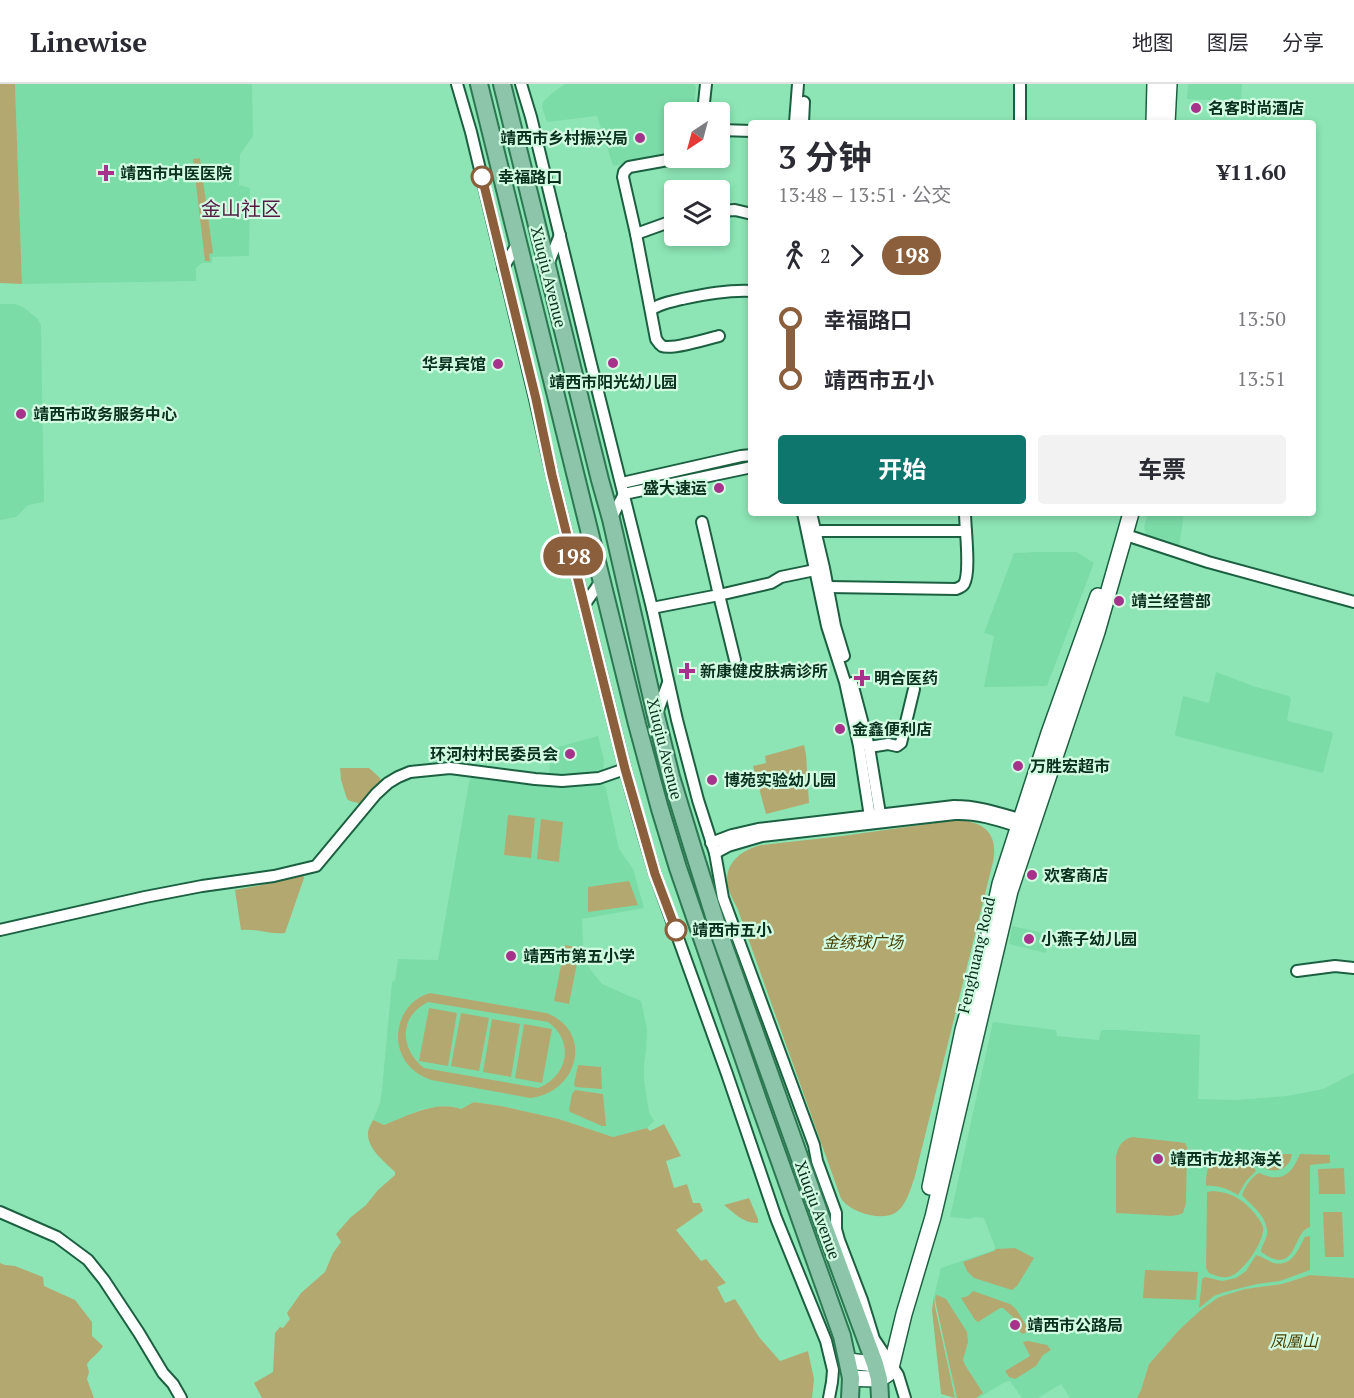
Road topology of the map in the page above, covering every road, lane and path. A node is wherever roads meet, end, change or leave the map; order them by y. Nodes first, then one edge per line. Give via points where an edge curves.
1 (457, 84) edge
2 (502, 84) edge
3 (521, 84) edge
4 (706, 84) edge
5 (798, 84) edge
6 (805, 84) edge
7 (1020, 84) edge
8 (1155, 84) edge
9 (1169, 84) edge
10 (480, 91) edge
11 (704, 102) edge
12 (466, 118) junction
13 (795, 120) edge
14 (803, 120) edge
15 (1020, 120) edge
16 (1154, 120) edge
17 (1167, 120) edge
18 (730, 130) edge
19 (748, 131) edge
20 (664, 161) edge
21 (730, 210) edge
22 (748, 213) edge
23 (664, 224) edge
24 (636, 234) junction
25 (560, 235) junction
26 (518, 243) junction
27 (547, 267) junction
28 (503, 268) junction
29 (748, 291) edge
30 (651, 310) junction
31 (719, 336) dead end
32 (590, 360) junction
33 (552, 382) junction
34 (576, 382) junction
35 (536, 399) junction
36 (748, 455) edge
37 (748, 468) edge
38 (623, 488) junction
39 (804, 516) edge
40 (813, 516) edge
41 (965, 516) edge
42 (1122, 516) edge
43 (1130, 516) edge
44 (611, 519) junction
45 (702, 522) dead end
46 (816, 531) junction
47 (966, 531) junction
48 (1126, 535) junction
49 (815, 570) junction
50 (602, 581) junction
51 (828, 587) junction
52 (648, 592) junction
53 (718, 595) junction
54 (1354, 603) edge
55 (585, 604) junction
56 (652, 608) junction
57 (634, 621) junction
58 (735, 660) dead end
59 (668, 683) junction
60 (914, 689) dead end
61 (656, 716) junction
62 (868, 747) junction
63 (625, 769) junction
64 (876, 820) junction
65 (1025, 825) junction
66 (713, 848) junction
67 (0, 930) edge
68 (1354, 968) edge
69 (1297, 971) dead end
70 (740, 1046) junction
71 (727, 1074) junction
72 (0, 1212) edge
73 (848, 1361) junction
74 (883, 1366) junction
75 (851, 1378) junction
76 (181, 1398) edge
77 (829, 1398) edge
78 (850, 1398) edge
79 (880, 1398) edge
80 (904, 1398) edge

1 - 12 street
2 - 27 main road, Xiuqiu Avenue
3 - 25 street
4 - 11 street
5 - 13 street
6 - 14 street
7 - 15 street
8 - 16 main road
9 - 17 main road
10 - 12 street
10 - 26 main road, Xiuqiu Avenue
12 - 28 street
18 - 19 street
20 - 24 street via 629,167 624,172
21 - 22 street
23 - 24 street
24 - 30 street
25 - 27 street
25 - 32 street
26 - 28 street
26 - 33 main road, Xiuqiu Avenue
27 - 34 main road, Xiuqiu Avenue
28 - 35 street
29 - 30 street via 709,293 664,303
30 - 31 street via 656,339 663,347
32 - 34 street
32 - 38 street
33 - 35 street
33 - 50 main road, Xiuqiu Avenue
34 - 44 main road, Xiuqiu Avenue
35 - 55 street
36 - 38 street
37 - 38 street
38 - 44 street
38 - 52 street
39 - 49 street
40 - 46 street
41 - 47 street
42 - 65 main road, Fenghuang Road via 1103,582 1048,733
43 - 48 main road, Fenghuang Road
44 - 57 main road, Xiuqiu Avenue
45 - 53 street
46 - 47 street
46 - 51 street
47 - 51 street via 968,568 965,584 956,589
48 - 54 street
48 - 65 main road, Fenghuang Road via 1041,801
49 - 53 street
49 - 64 street
50 - 55 street
50 - 70 main road, Xiuqiu Avenue via 663,819
51 - 62 street
52 - 56 street
52 - 57 street
53 - 56 street
53 - 58 street
55 - 63 street
56 - 59 street
57 - 61 main road, Xiuqiu Avenue
59 - 61 street
59 - 66 street
60 - 62 street via 901,743
61 - 74 main road, Xiuqiu Avenue via 720,935 824,1226
62 - 64 street
63 - 67 street via 599,778 562,781 450,768 410,772 376,794 316,866 145,897
63 - 71 street via 655,874
64 - 65 street via 971,806 986,808
64 - 66 street via 762,836
65 - 74 main road, Fenghuang Road via 933,1217 904,1314
66 - 74 street via 723,898 814,1145 836,1213 839,1240
68 - 69 street
70 - 71 street
70 - 73 main road, Xiuqiu Avenue
71 - 77 street via 776,1218 826,1341 833,1370
72 - 76 street via 57,1237 88,1260
73 - 74 main road
73 - 75 main road, Xiuqiu Avenue
74 - 75 main road
74 - 79 main road, Xiuqiu Avenue
74 - 80 street via 898,1375
75 - 78 main road, Xiuqiu Avenue

